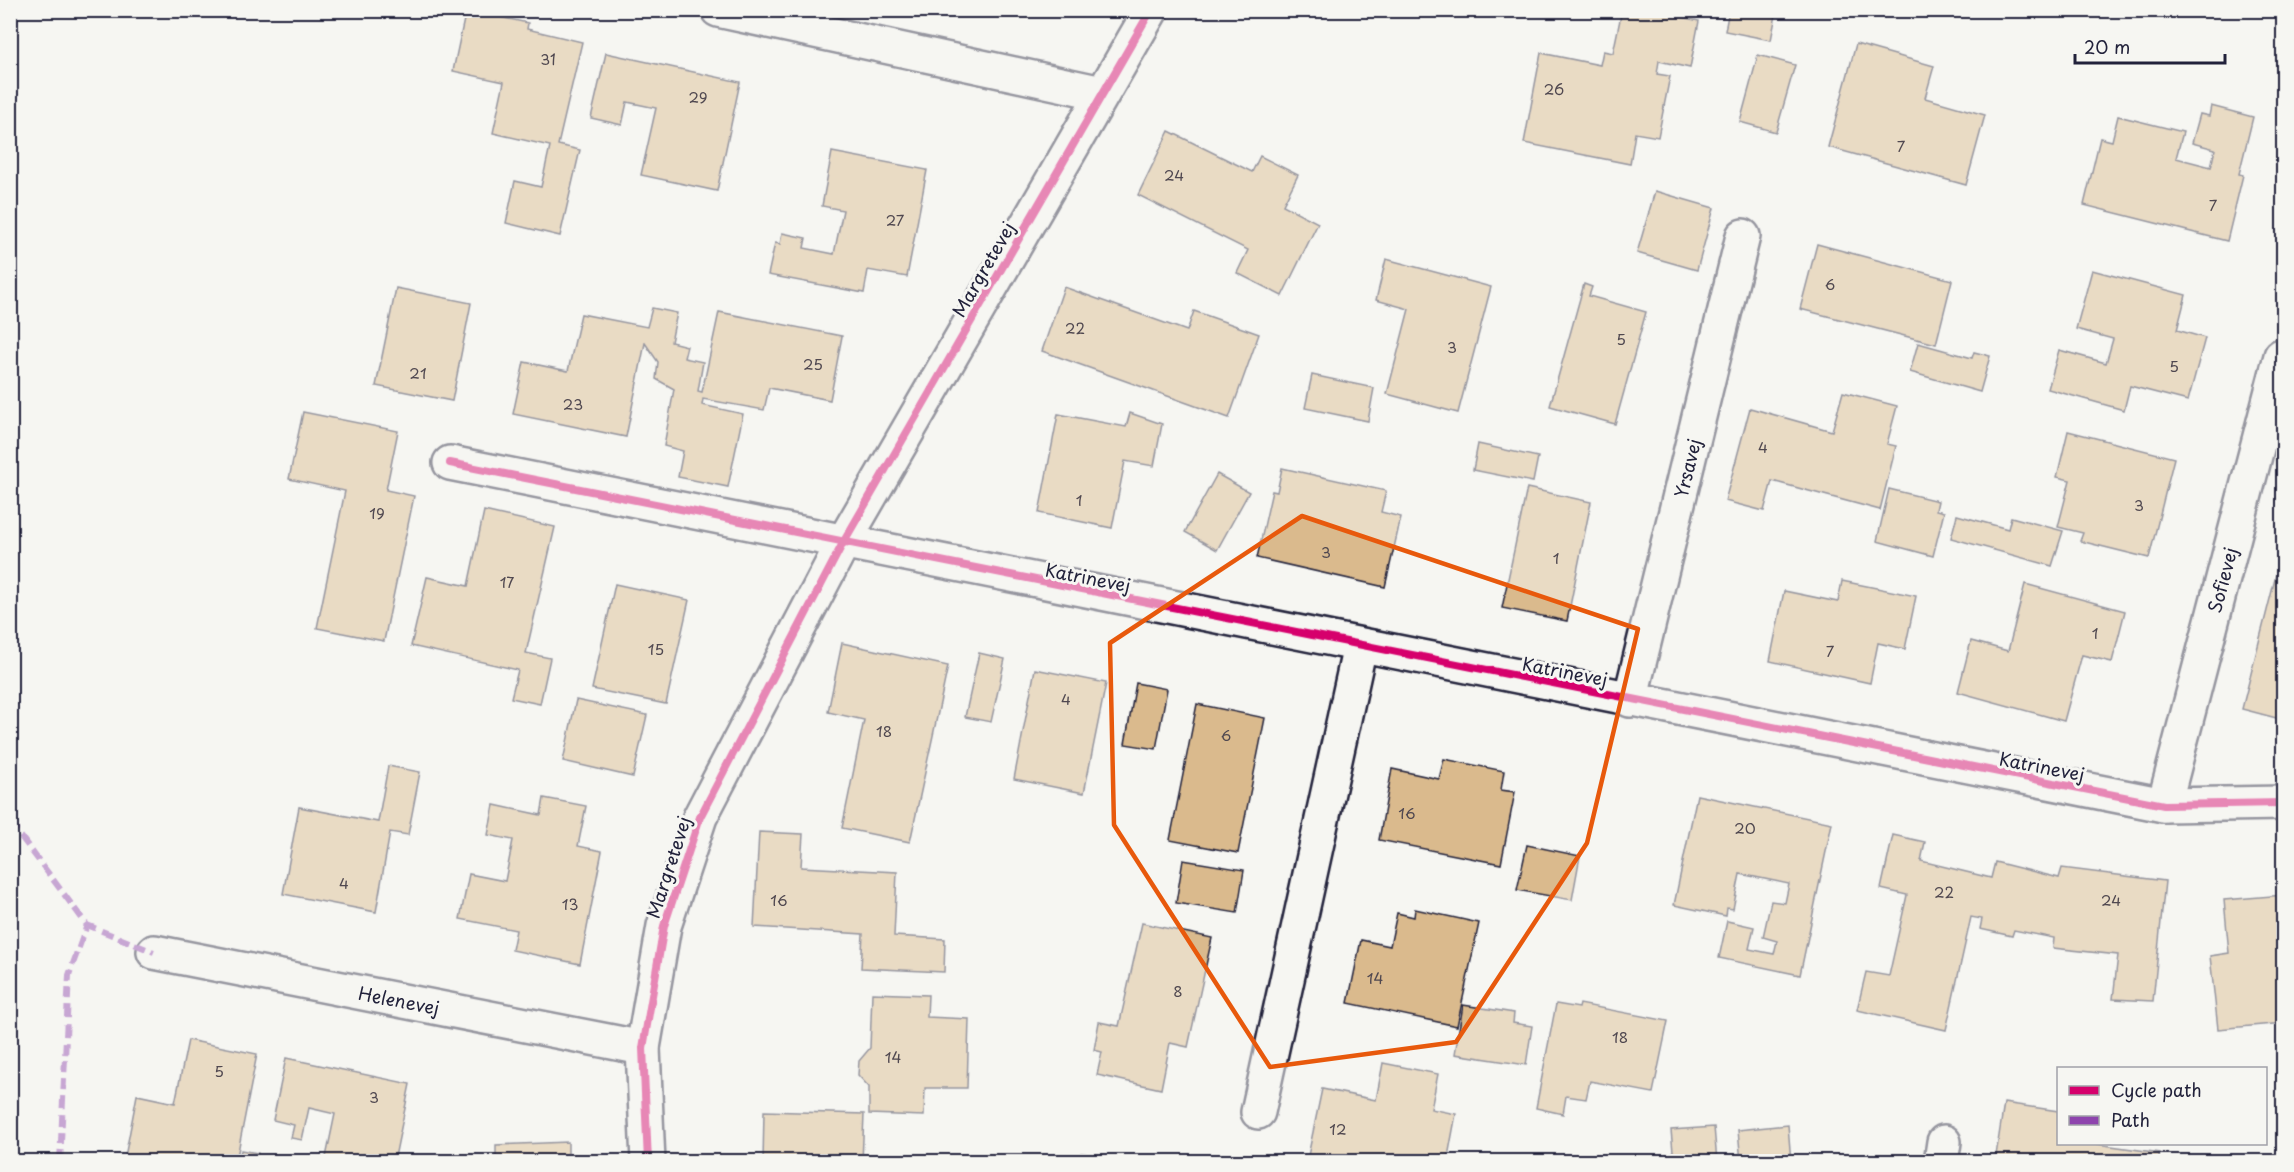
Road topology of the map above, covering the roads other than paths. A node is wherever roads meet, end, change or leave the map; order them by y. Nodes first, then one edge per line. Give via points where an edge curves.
1 (718, 10) edge
2 (1150, 10) edge
3 (1102, 93) junction
4 (1743, 236) dead end
5 (2281, 356) dead end
6 (450, 463) dead end
7 (843, 543) junction
8 (1360, 646) junction
9 (1630, 700) junction
10 (2283, 803) edge
11 (2164, 805) junction
12 (154, 952) dead end
13 (643, 1048) junction
14 (1258, 1112) dead end
15 (648, 1161) edge

1 - 3 street
2 - 3 street, Margretevej
3 - 7 street, Margretevej
4 - 9 street, Yrsavej
5 - 11 street, Sofievej
6 - 7 street
7 - 8 street, Katrinevej
7 - 13 street, Margretevej via 700,817 663,926
8 - 9 street, Katrinevej
8 - 14 street
9 - 11 street, Katrinevej
10 - 11 street, Katrinevej
12 - 13 street, Helenevej
13 - 15 street, Margretevej

